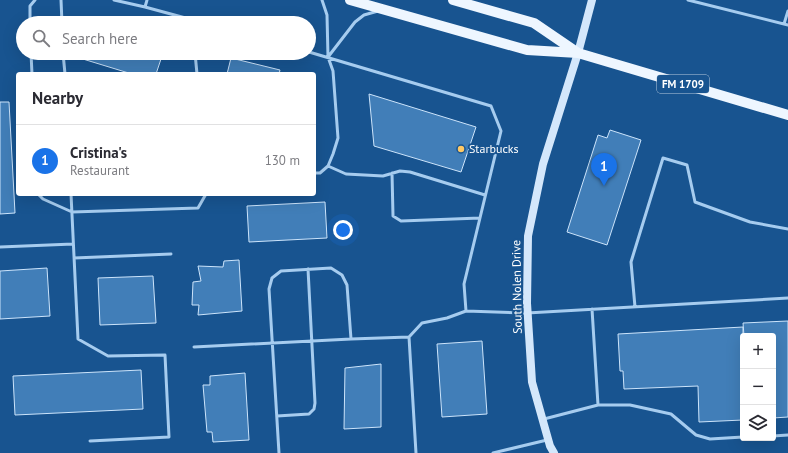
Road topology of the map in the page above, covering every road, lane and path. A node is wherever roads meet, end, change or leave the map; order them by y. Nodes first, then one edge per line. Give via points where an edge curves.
1 (35, 0) edge
2 (61, 0) edge
3 (114, 0) edge
4 (147, 0) edge
5 (322, 0) edge
6 (350, 0) edge
7 (453, 0) edge
8 (592, 0) edge
9 (688, 0) edge
10 (145, 6) junction
11 (384, 10) junction
12 (788, 11) edge
13 (30, 16) edge
14 (62, 16) edge
15 (177, 16) edge
16 (786, 25) edge
17 (578, 53) junction
18 (316, 54) edge
19 (328, 57) junction
20 (31, 60) edge
21 (63, 60) edge
22 (196, 60) edge
23 (32, 72) edge
24 (64, 72) edge
25 (197, 72) edge
26 (788, 115) edge
27 (328, 166) junction
28 (316, 173) edge
29 (392, 173) junction
30 (485, 195) junction
31 (40, 196) edge
32 (71, 196) edge
33 (205, 196) edge
34 (72, 212) junction
35 (480, 218) junction
36 (788, 229) edge
37 (73, 244) junction
38 (0, 247) edge
39 (171, 254) dead end
40 (74, 258) junction
41 (308, 269) junction
42 (788, 298) edge
43 (635, 307) junction
44 (592, 309) junction
45 (466, 311) junction
46 (527, 313) junction
47 (409, 337) junction
48 (351, 339) junction
49 (312, 341) junction
50 (272, 344) junction
51 (194, 347) dead end
52 (598, 405) junction
53 (277, 416) junction
54 (543, 420) junction
55 (788, 435) edge
56 (776, 436) edge
57 (740, 437) edge
58 (548, 440) junction
59 (90, 441) dead end
60 (279, 453) edge
61 (416, 453) edge
62 (493, 453) edge
63 (554, 453) edge

1 - 13 lane via 30,6
2 - 14 lane
3 - 10 lane
4 - 10 lane
5 - 19 lane via 327,15
6 - 11 main road, FM 1709
7 - 17 main road, FM 1709 via 534,23
8 - 17 street, South Nolen Drive
9 - 16 lane
10 - 15 lane
11 - 17 main road, FM 1709 via 527,50
11 - 19 lane via 364,15 355,22
12 - 16 lane
17 - 26 main road, FM 1709
17 - 46 street, South Nolen Drive via 543,164 528,236
18 - 19 lane
19 - 27 lane via 333,71 338,138
19 - 30 lane via 491,106 501,131
20 - 23 lane
21 - 24 lane
22 - 25 lane
27 - 28 lane via 320,173
27 - 29 lane via 346,174 383,176
29 - 30 lane via 410,172
29 - 35 lane via 393,216 400,221
30 - 35 lane
31 - 34 lane
32 - 34 lane
33 - 34 lane via 198,208
34 - 37 lane
35 - 45 lane via 464,284
36 - 43 lane via 750,222 695,202 687,165 663,158 631,262
37 - 38 lane
37 - 40 lane
39 - 40 lane
40 - 59 lane via 78,339 108,356 165,355 170,437
41 - 48 lane via 331,268 342,275 348,285
41 - 49 lane
41 - 50 lane via 281,271 272,278 269,289
42 - 43 lane
43 - 44 lane
44 - 46 lane
44 - 52 lane
45 - 46 lane
45 - 47 lane via 422,323
46 - 54 street, South Nolen Drive via 532,382
47 - 48 lane
47 - 61 lane
48 - 49 lane
49 - 50 lane
49 - 53 lane via 314,409 309,414
50 - 51 lane
50 - 53 lane
52 - 54 lane
52 - 57 lane via 630,405 671,414 696,435 710,440
53 - 60 lane
54 - 58 street, South Nolen Drive
55 - 56 lane
58 - 62 lane
58 - 63 street, South Nolen Drive

